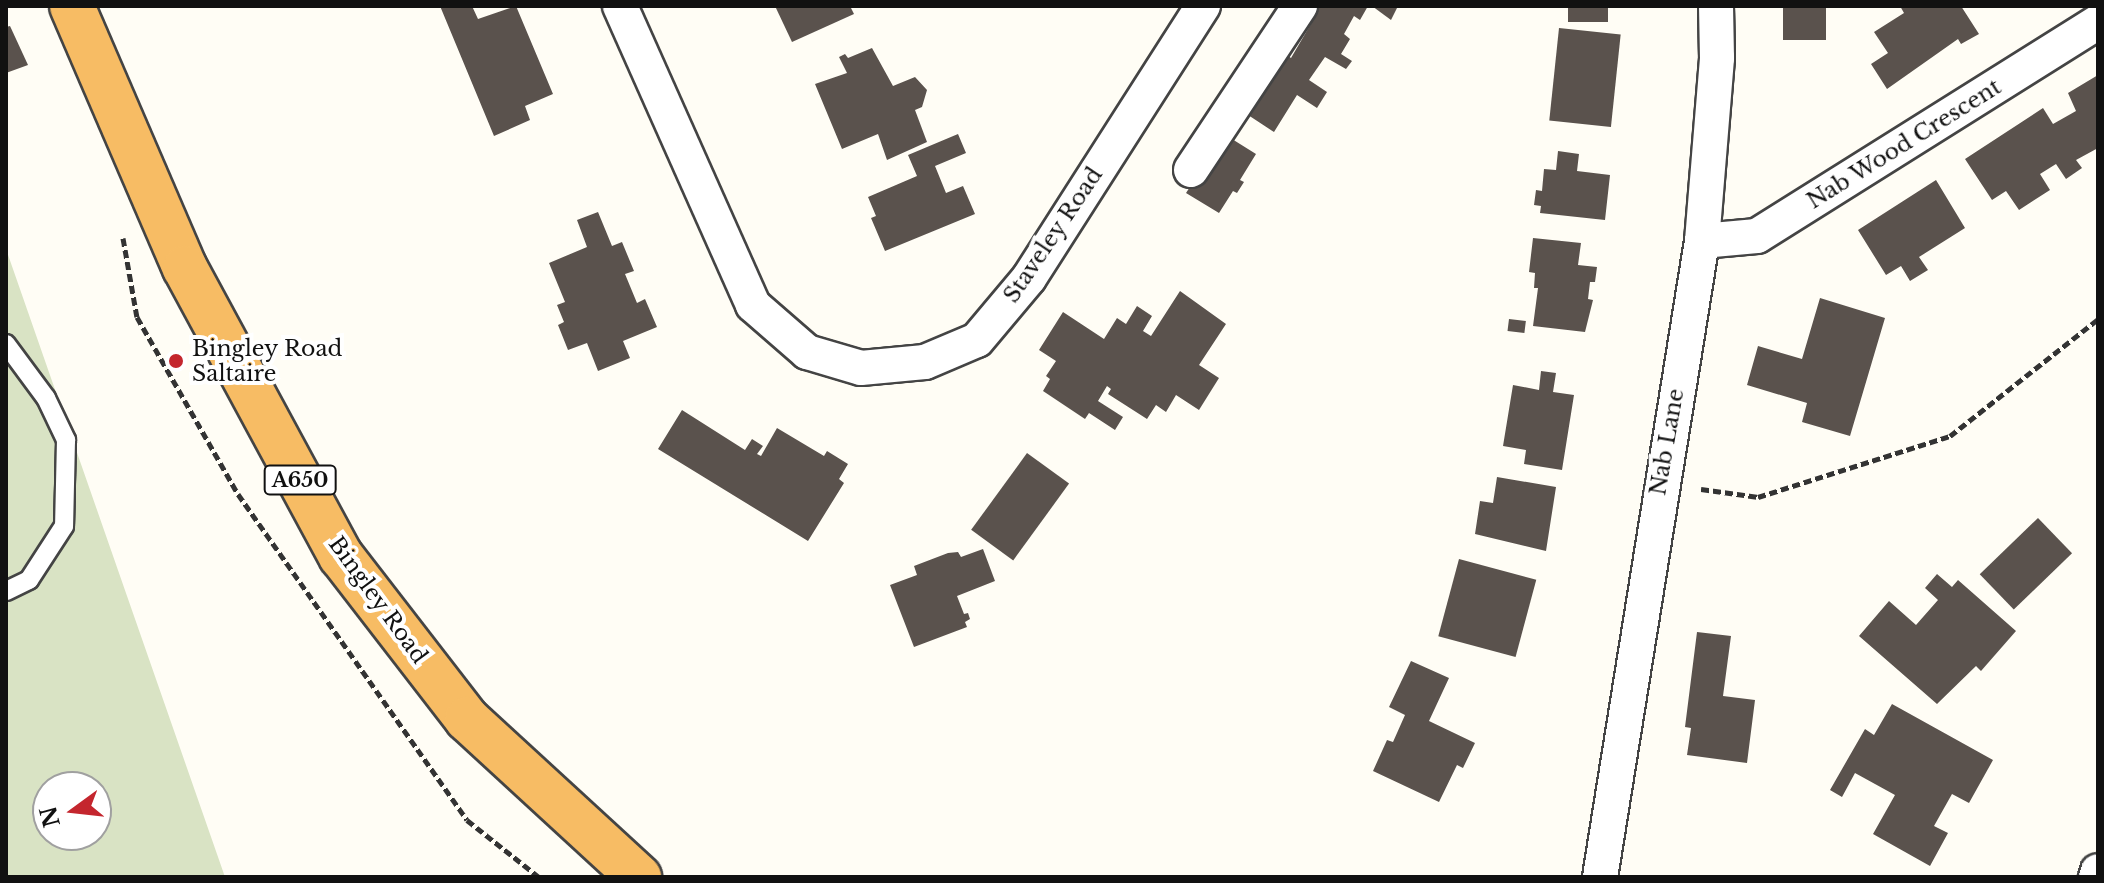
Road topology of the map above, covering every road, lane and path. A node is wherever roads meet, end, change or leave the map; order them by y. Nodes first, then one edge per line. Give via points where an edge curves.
1 (72, 6) edge
2 (620, 6) edge
3 (1203, 6) edge
4 (1300, 6) edge
5 (1716, 6) edge
6 (2082, 22) edge
7 (1191, 170) dead end
8 (1702, 241) junction
9 (2098, 319) edge
10 (6, 344) edge
11 (1660, 484) junction
12 (6, 591) edge
13 (2098, 871) edge
14 (639, 877) edge
15 (1600, 877) edge
16 (2096, 877) edge

1 - 14 highway, Bingley Road / A650 via 185,268 341,556 467,719
2 - 3 street, Staveley Road via 753,305 807,352 861,368 925,362 977,340 1029,278
4 - 7 street
5 - 8 street, Nab Lane via 1717,58
6 - 8 street, Nab Wood Crescent via 1757,236
8 - 11 street, Nab Lane
9 - 11 path via 1950,436 1758,497
10 - 12 lane via 46,398 66,440 64,526 29,580
11 - 15 street, Nab Lane
13 - 16 street

